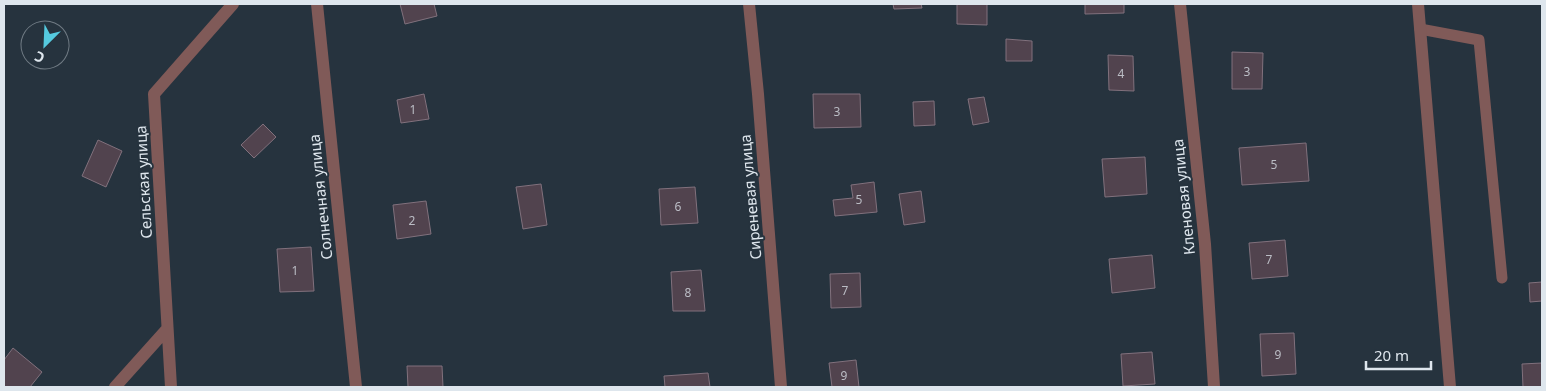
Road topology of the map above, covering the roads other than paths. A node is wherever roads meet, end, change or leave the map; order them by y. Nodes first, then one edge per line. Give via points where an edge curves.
1 (233, 4) edge
2 (317, 4) edge
3 (749, 4) edge
4 (1180, 4) edge
5 (1418, 4) edge
6 (1420, 29) junction
7 (1502, 278) dead end
8 (167, 329) junction
9 (115, 387) edge
10 (171, 387) edge
11 (356, 387) edge
12 (781, 387) edge
13 (1214, 387) edge
14 (1450, 387) edge

1 - 8 street, Сельская улица via 154,94
2 - 11 street, Солнечная улица
3 - 12 street, Сиреневая улица
4 - 13 street, Кленовая улица via 1205,244
5 - 6 street
6 - 7 lane via 1479,40
6 - 14 street
8 - 9 street
8 - 10 street, Сельская улица

